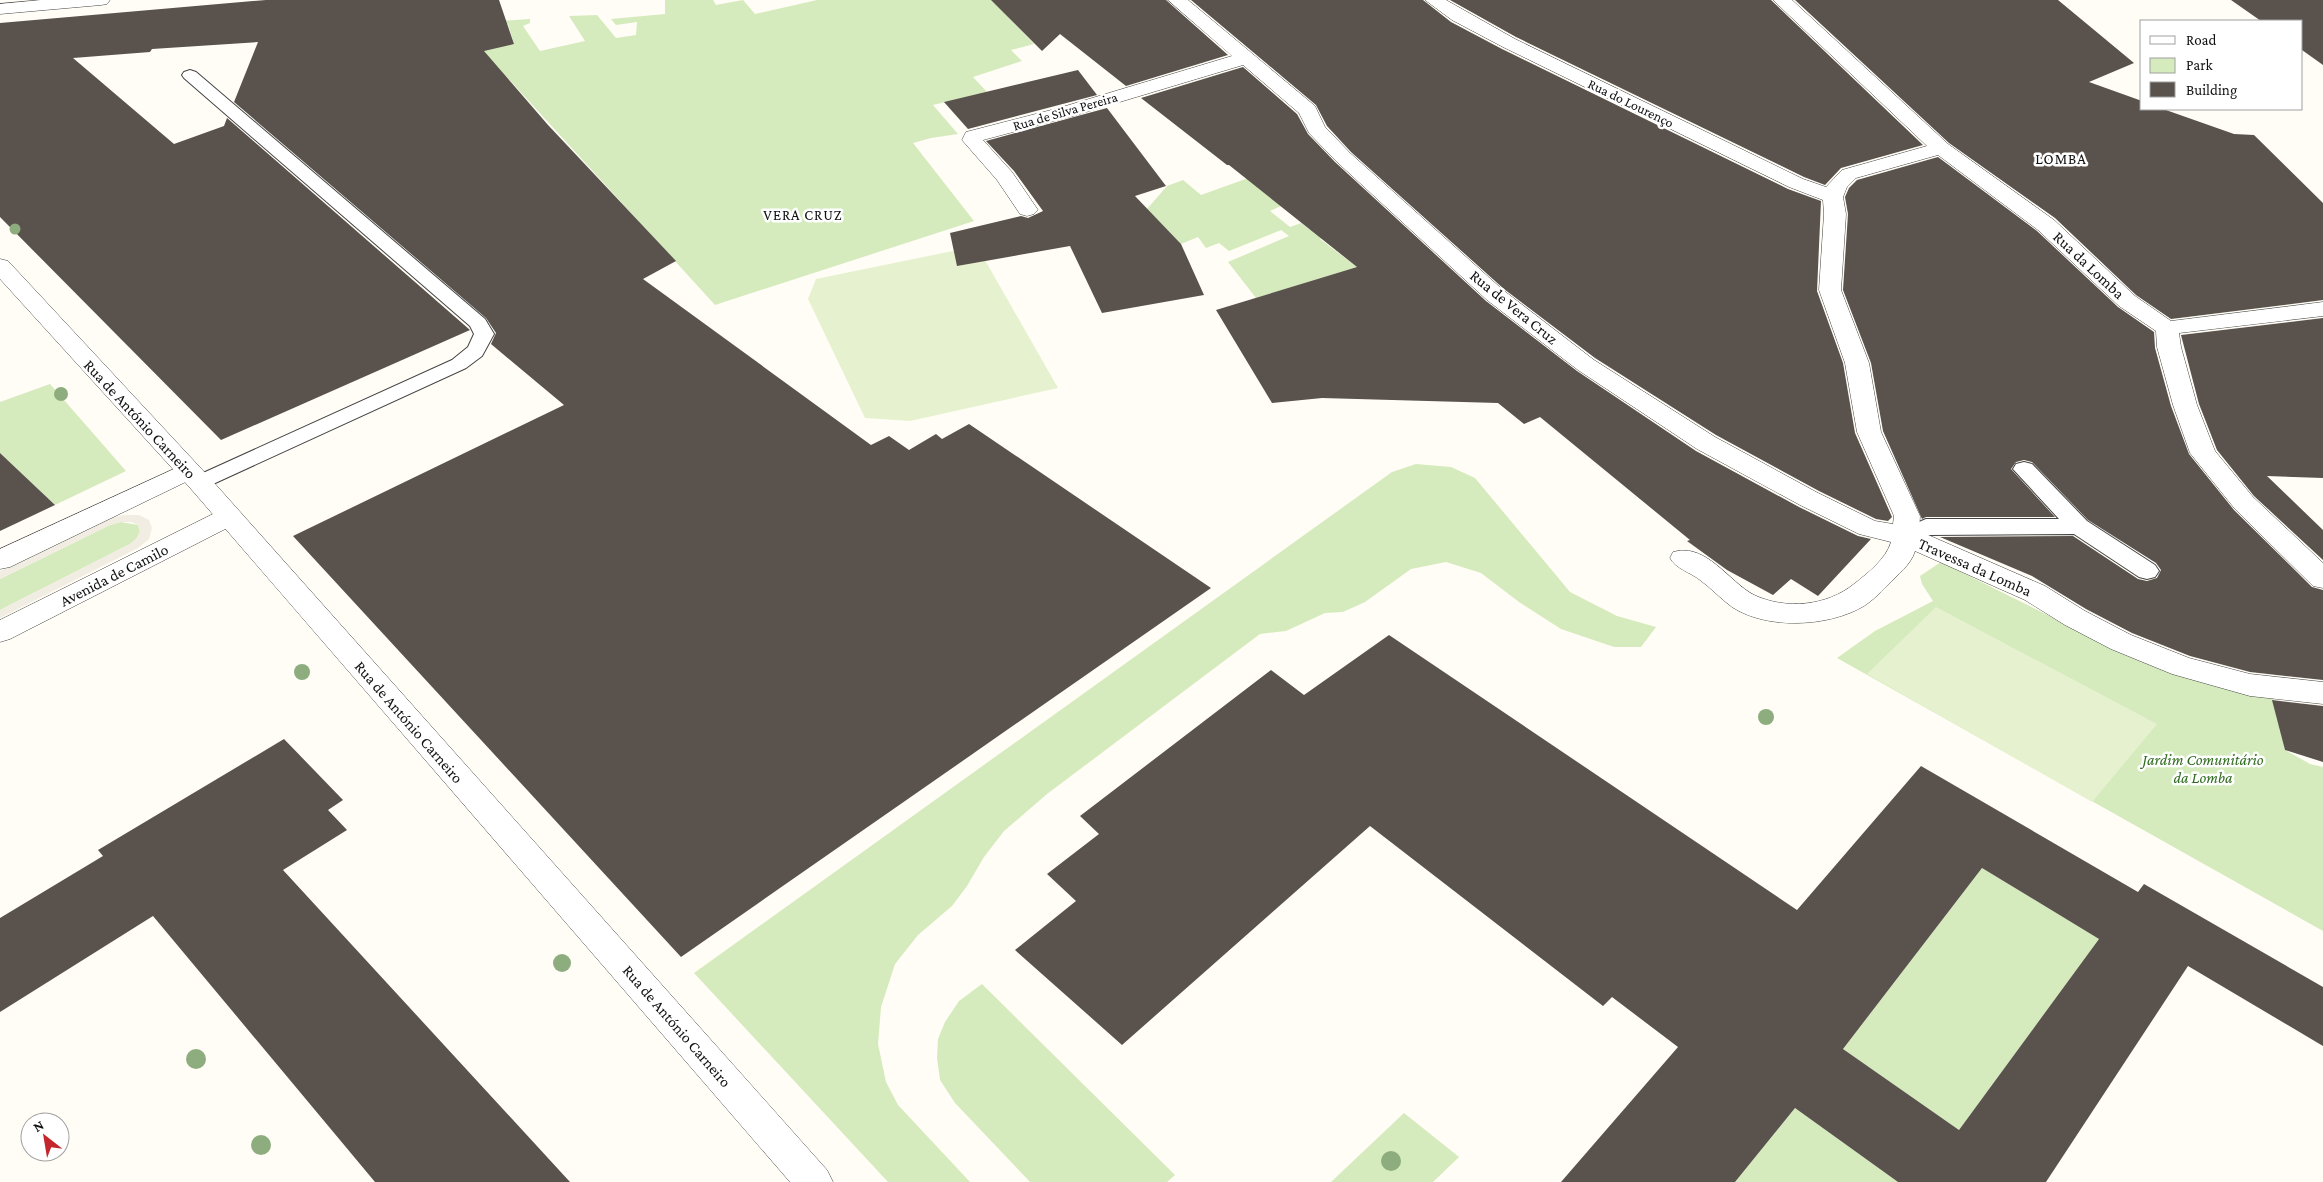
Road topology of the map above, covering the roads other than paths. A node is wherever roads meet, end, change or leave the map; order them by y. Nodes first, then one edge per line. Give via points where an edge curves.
1 (101, 0) edge
2 (1177, 0) edge
3 (1434, 0) edge
4 (1782, 0) edge
5 (0, 9) edge
6 (1245, 58) junction
7 (190, 75) dead end
8 (1941, 148) junction
9 (1833, 197) junction
10 (1027, 210) dead end
11 (0, 266) edge
12 (2323, 309) edge
13 (2167, 328) junction
14 (2024, 469) dead end
15 (193, 477) junction
16 (228, 517) junction
17 (2079, 526) junction
18 (1906, 536) junction
19 (1683, 558) dead end
20 (0, 560) edge
21 (2147, 571) dead end
22 (2323, 579) edge
23 (0, 632) edge
24 (2323, 693) edge
25 (814, 1182) edge

1 - 5 street
2 - 6 street, Rua de Vera Cruz
3 - 9 street, Rua do Lourenço via 1509,44 1796,183
4 - 8 street, Rua da Lomba
6 - 10 street, Rua de Silva Pereira via 974,136 972,140 1005,176
6 - 18 street, Rua de Vera Cruz via 1308,110 1316,128 1343,157 1495,295 1586,365 1706,443 1809,499 1868,528
7 - 15 lane via 478,323 484,334 481,346 473,356 460,364
8 - 9 street via 1850,174 1837,185
8 - 13 street, Rua da Lomba via 2046,225 2128,301
9 - 18 street, Travessa da Lomba via 1835,214 1830,290 1856,363 1869,432 1907,516
11 - 15 street, Rua de António Carneiro
12 - 13 street
13 - 22 street via 2185,404 2203,453 2244,503
14 - 17 lane
15 - 16 street, Rua de António Carneiro
15 - 20 street
16 - 23 street, Avenida de Camilo
16 - 25 street, Rua de António Carneiro
17 - 18 lane via 1926,527
17 - 21 lane
18 - 19 street via 1900,556 1854,599 1804,614 1775,613 1743,601 1708,572
18 - 24 street, Travessa da Lomba via 2035,593 2121,642 2182,667 2250,685

